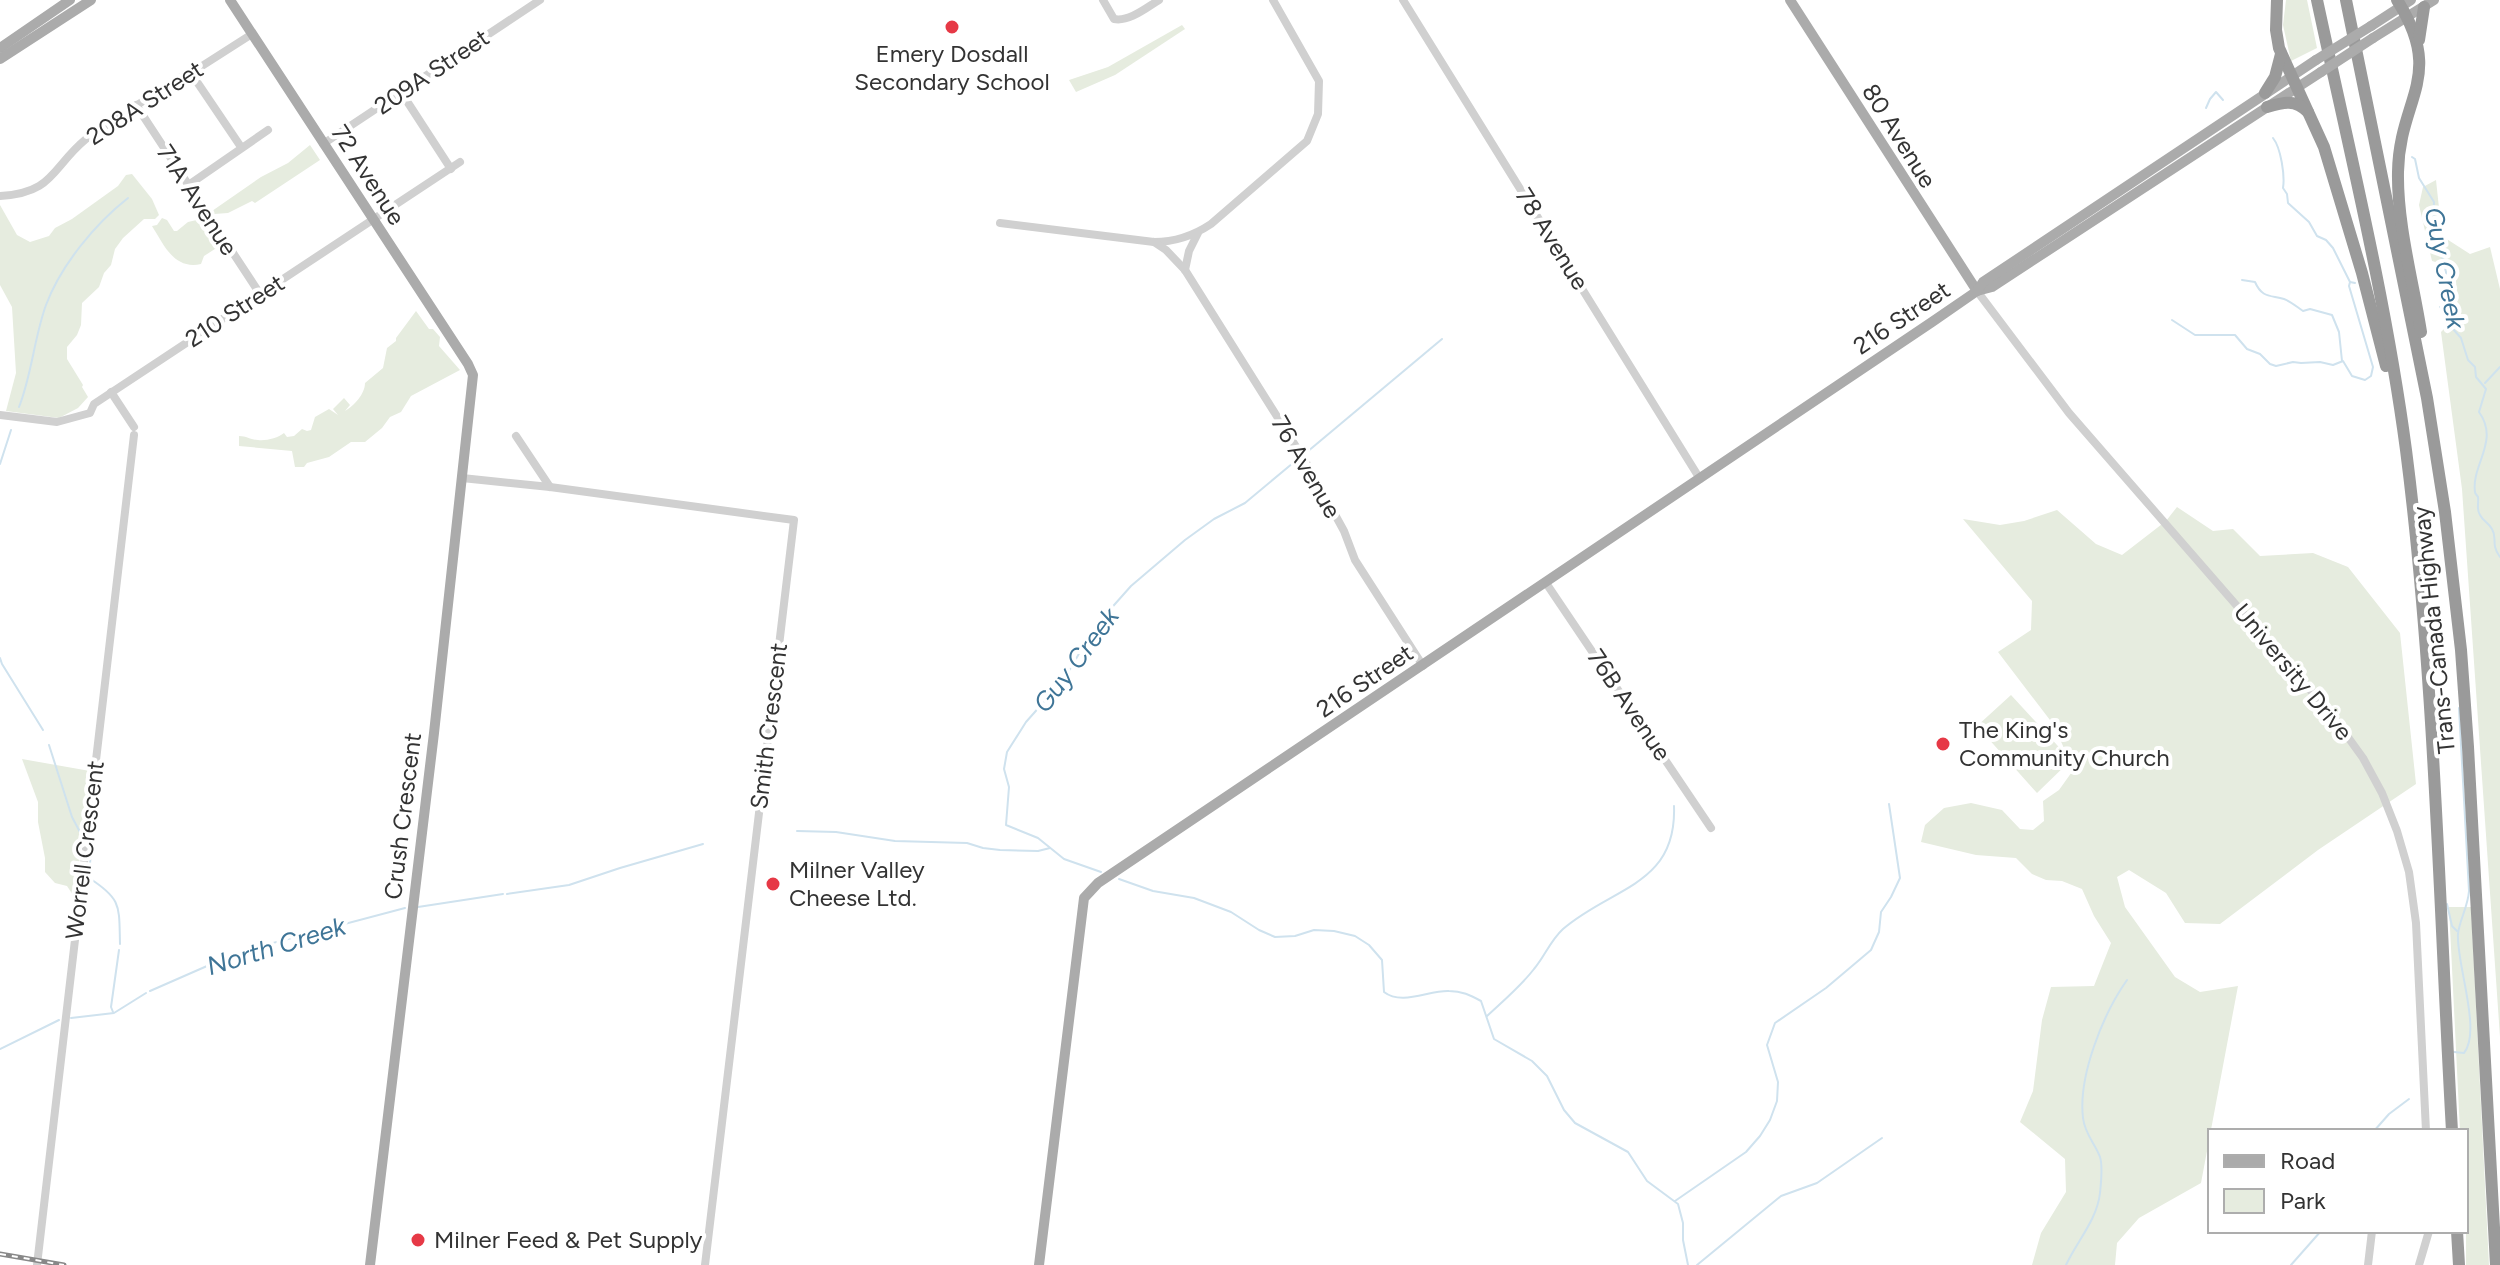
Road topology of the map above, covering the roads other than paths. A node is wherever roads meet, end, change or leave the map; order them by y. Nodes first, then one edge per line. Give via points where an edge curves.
1 (70, 0) edge
2 (91, 0) edge
3 (230, 0) edge
4 (540, 0) edge
5 (1103, 0) edge
6 (1159, 0) edge
7 (1273, 0) edge
8 (1403, 0) edge
9 (1790, 0) edge
10 (2277, 0) edge
11 (2317, 0) edge
12 (2346, 0) edge
13 (2429, 4) edge
14 (2404, 6) edge
15 (252, 34) junction
16 (2418, 43) junction
17 (0, 48) edge
18 (2281, 54) junction
19 (0, 59) edge
20 (191, 73) junction
21 (2295, 81) junction
22 (401, 92) junction
23 (2265, 93) junction
24 (136, 105) junction
25 (2267, 107) junction
26 (2313, 120) junction
27 (268, 130) dead end
28 (323, 144) junction
29 (241, 147) junction
30 (460, 162) dead end
31 (451, 169) junction
32 (187, 186) junction
33 (1, 196) edge
34 (374, 220) junction
35 (1000, 223) dead end
36 (1198, 233) junction
37 (1154, 242) junction
38 (1185, 270) junction
39 (1977, 291) junction
40 (260, 294) junction
41 (472, 371) joint
42 (111, 392) junction
43 (2427, 398) junction
44 (0, 415) edge
45 (2401, 415) junction
46 (516, 436) dead end
47 (462, 478) junction
48 (1700, 479) junction
49 (550, 487) junction
50 (1546, 583) junction
51 (1423, 666) junction
52 (1711, 828) dead end
53 (2426, 1129) edge
54 (2452, 1129) edge
55 (2372, 1233) edge
56 (2428, 1233) edge
57 (2457, 1233) edge
58 (37, 1265) edge
59 (370, 1265) edge
60 (705, 1265) edge
61 (1039, 1265) edge
62 (2368, 1265) edge
63 (2419, 1265) edge
64 (2459, 1265) edge
65 (2496, 1265) edge

1 - 17 main road
2 - 19 main road
3 - 15 main road, 72 Avenue
4 - 22 street, 209A Street
5 - 6 street via 1114,19 1125,19
7 - 36 street via 1319,81 1318,114 1307,141
8 - 48 street, 78 Avenue
9 - 39 main road, 80 Avenue
10 - 18 highway
11 - 45 highway, Trans-Canada Highway via 2386,320
12 - 43 highway, Trans-Canada Highway
13 - 14 main road, 216 Street
13 - 16 highway
14 - 16 highway
14 - 21 main road, 216 Street, bridge via 2316,60
14 - 21 main road, 216 Street, bridge via 2373,38 2321,72
15 - 20 street, 208A Street
15 - 28 main road, 72 Avenue
16 - 43 highway via 2419,81 2402,135 2398,174
18 - 21 highway
18 - 23 highway
20 - 24 street, 208A Street
20 - 29 street
21 - 23 main road, 216 Street
21 - 25 main road, 216 Street
21 - 26 highway
22 - 28 street, 209A Street
22 - 31 street
23 - 39 main road, 216 Street
24 - 32 street, 71A Avenue
24 - 33 street, 208A Street via 75,148 37,189
25 - 26 highway via 2293,102
25 - 39 main road, 216 Street via 1992,287
26 - 45 highway via 2350,230
27 - 29 street
28 - 34 main road, 72 Avenue
29 - 32 street
30 - 31 street, 210 Street
31 - 34 street, 210 Street
32 - 40 street, 71A Avenue
34 - 40 street, 210 Street
34 - 41 main road, 72 Avenue
35 - 37 street
36 - 37 street
36 - 38 street
37 - 38 street, 76 Avenue
38 - 51 street, 76 Avenue via 1310,469 1355,560
39 - 48 main road, 216 Street
39 - 53 street, University Drive via 2069,413 2332,715 2373,775 2397,831 2413,898
40 - 42 street, 210 Street
41 - 47 main road, Crush Crescent
42 - 44 street, 210 Street via 90,413 66,421
42 - 58 street, Worrell Crescent via 134,431
43 - 65 highway, Trans-Canada Highway via 2461,650
45 - 54 highway, Trans-Canada Highway via 2427,655
46 - 49 street
47 - 49 street, Smith Crescent
47 - 59 main road, Crush Crescent
48 - 50 main road, 216 Street
49 - 60 street, Smith Crescent via 794,520
50 - 51 main road, 216 Street
50 - 52 street, 76B Avenue
51 - 61 main road, 216 Street via 1098,883 1084,898
55 - 62 street
56 - 63 street
57 - 64 highway

